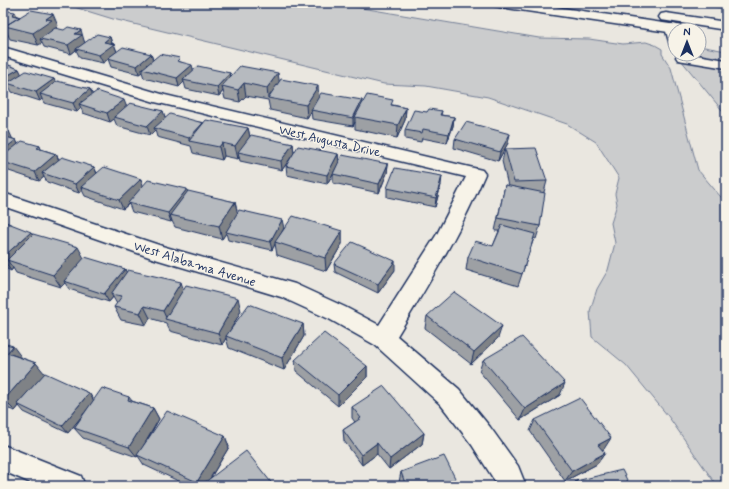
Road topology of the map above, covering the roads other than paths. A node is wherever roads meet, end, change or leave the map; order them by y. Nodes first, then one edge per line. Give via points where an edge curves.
1 (500, 3) edge
2 (576, 3) edge
3 (726, 26) edge
4 (667, 31) edge
5 (707, 33) edge
6 (726, 37) edge
7 (3, 51) edge
8 (707, 61) edge
9 (685, 62) edge
10 (726, 64) edge
11 (692, 74) dead end
12 (3, 199) edge
13 (383, 338) junction
14 (3, 458) edge
15 (71, 486) edge
16 (512, 486) edge

1 - 4 highway
2 - 3 highway
5 - 6 highway
7 - 13 street, West Augusta Drive via 161,99 476,174 447,237
8 - 10 street
9 - 11 street
12 - 13 street, West Alabama Avenue via 159,253 287,290
13 - 16 street, West Alabama Avenue via 450,397 481,436
14 - 15 street

